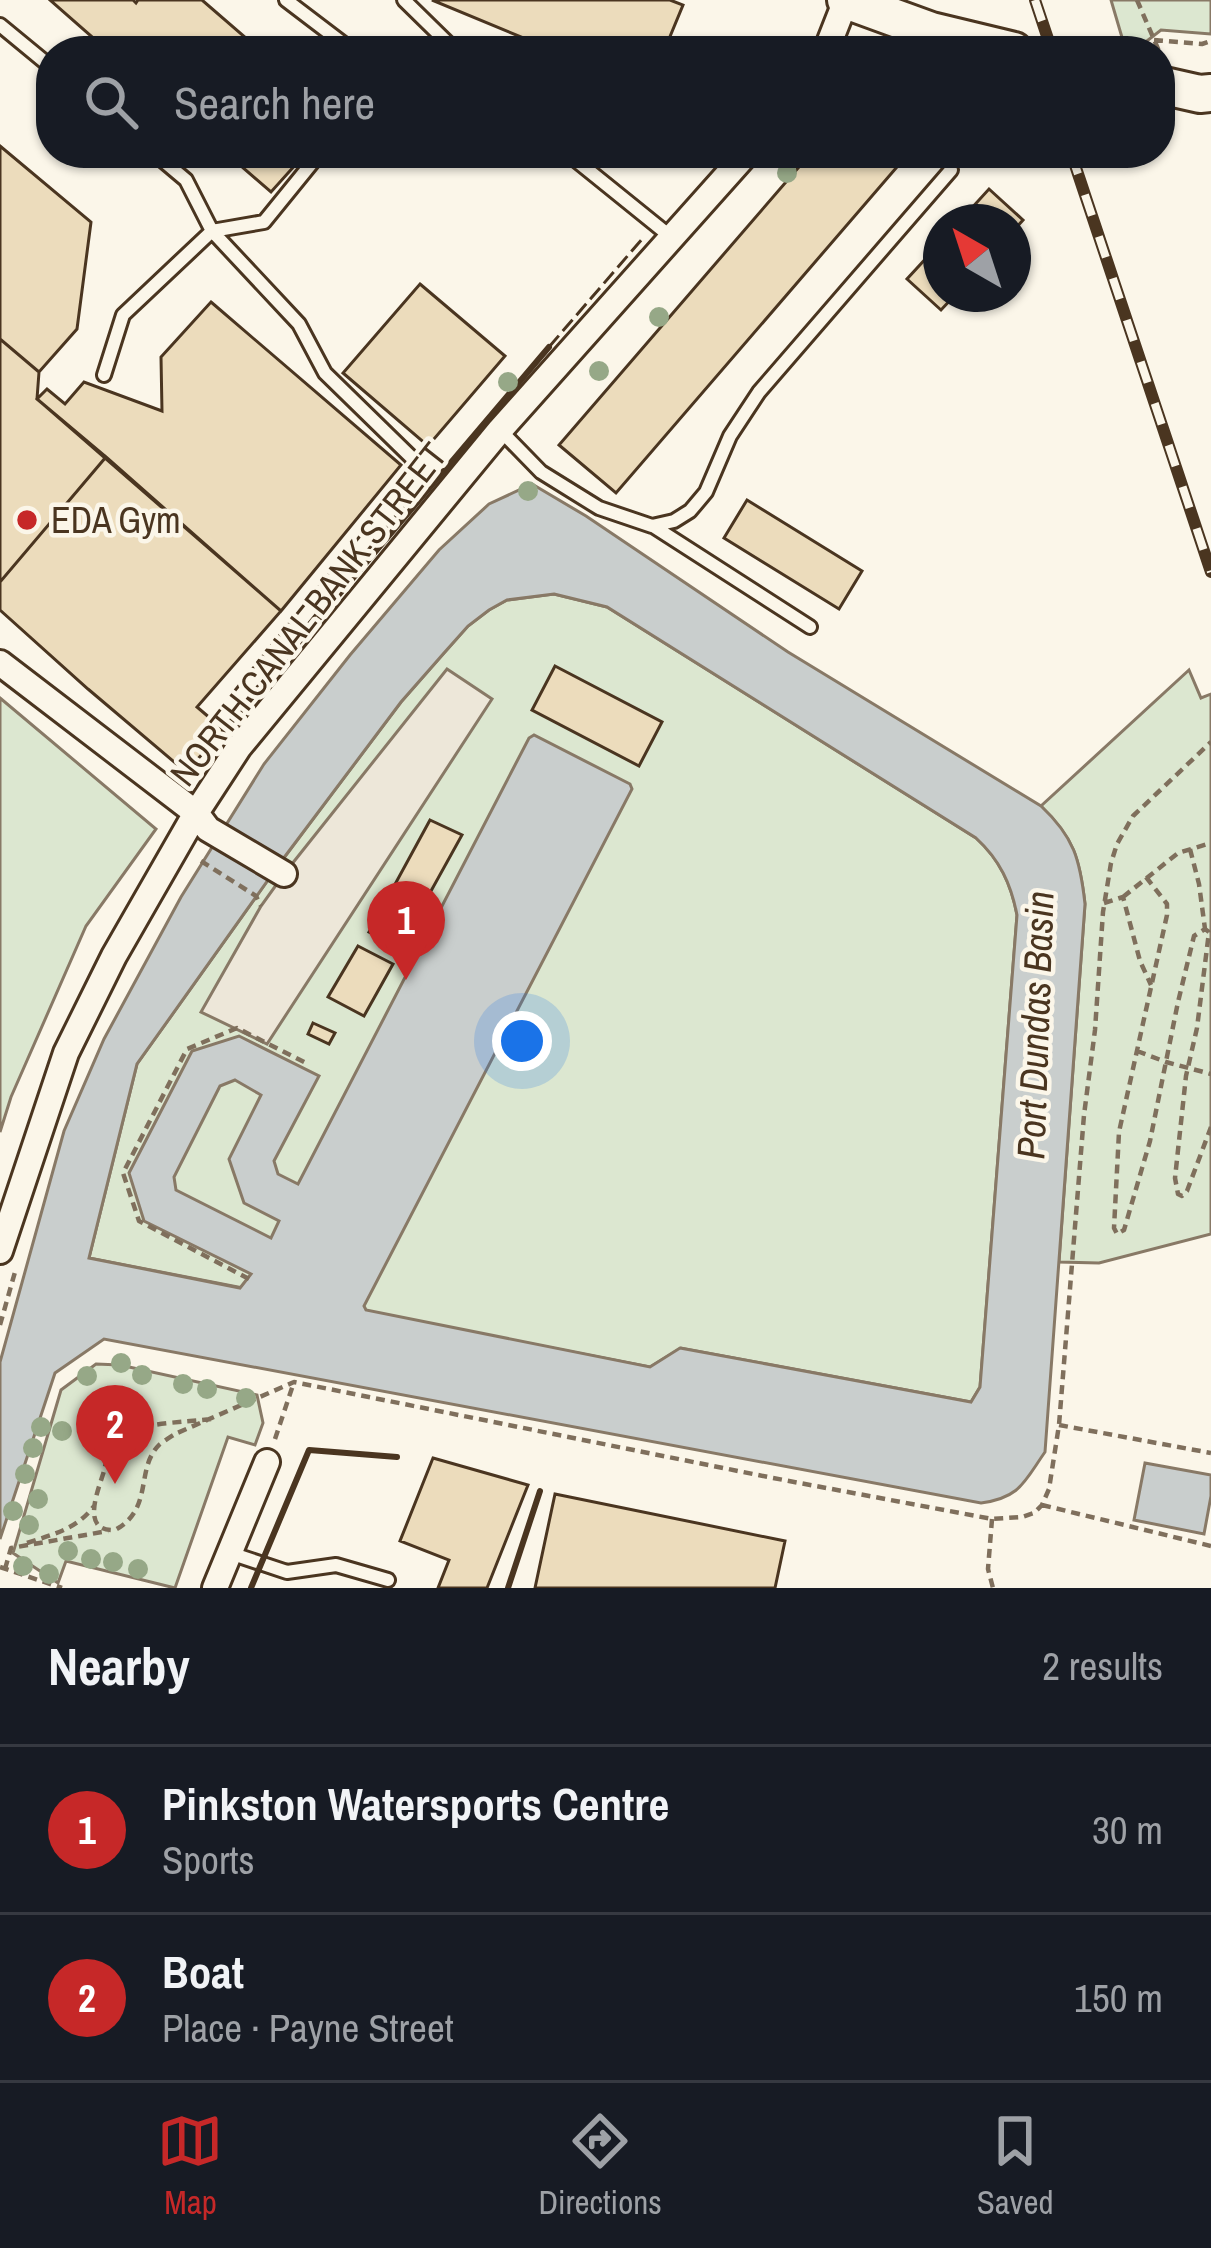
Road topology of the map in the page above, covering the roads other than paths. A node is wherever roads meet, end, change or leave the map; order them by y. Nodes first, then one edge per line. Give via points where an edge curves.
1 (286, 0) edge
2 (404, 0) edge
3 (846, 0) edge
4 (0, 25) edge
5 (333, 36) edge
6 (441, 36) edge
7 (832, 36) edge
8 (953, 36) edge
9 (36, 55) edge
10 (1175, 89) edge
11 (1211, 93) edge
12 (172, 168) edge
13 (308, 168) edge
14 (585, 168) edge
15 (734, 168) edge
16 (951, 170) dead end
17 (212, 231) junction
18 (671, 238) junction
19 (104, 375) dead end
20 (500, 430) junction
21 (652, 526) junction
22 (810, 627) dead end
23 (0, 663) edge
24 (241, 695) dead end
25 (207, 825) junction
26 (284, 874) dead end
27 (9, 1255) edge
28 (267, 1462) road end
29 (230, 1553) junction
30 (388, 1580) dead end
31 (215, 1588) edge

1 - 5 lane
2 - 6 lane
3 - 7 street
3 - 8 street
4 - 9 lane
10 - 11 street
12 - 17 lane
13 - 17 lane via 264,222
14 - 18 lane
15 - 18 street, NORTH CANAL BANK STREET
16 - 21 lane via 759,392 706,493 690,512
17 - 19 lane via 123,315
17 - 24 lane via 299,324 325,373 412,458 419,475
18 - 20 street, NORTH CANAL BANK STREET
20 - 21 lane via 541,472 599,508
20 - 25 street, NORTH CANAL BANK STREET via 253,729
21 - 22 lane
23 - 25 street
25 - 26 street
25 - 27 street, NORTH CANAL BANK STREET via 114,956 66,1053
28 - 29 street
29 - 30 lane via 287,1572 335,1564
29 - 31 street

